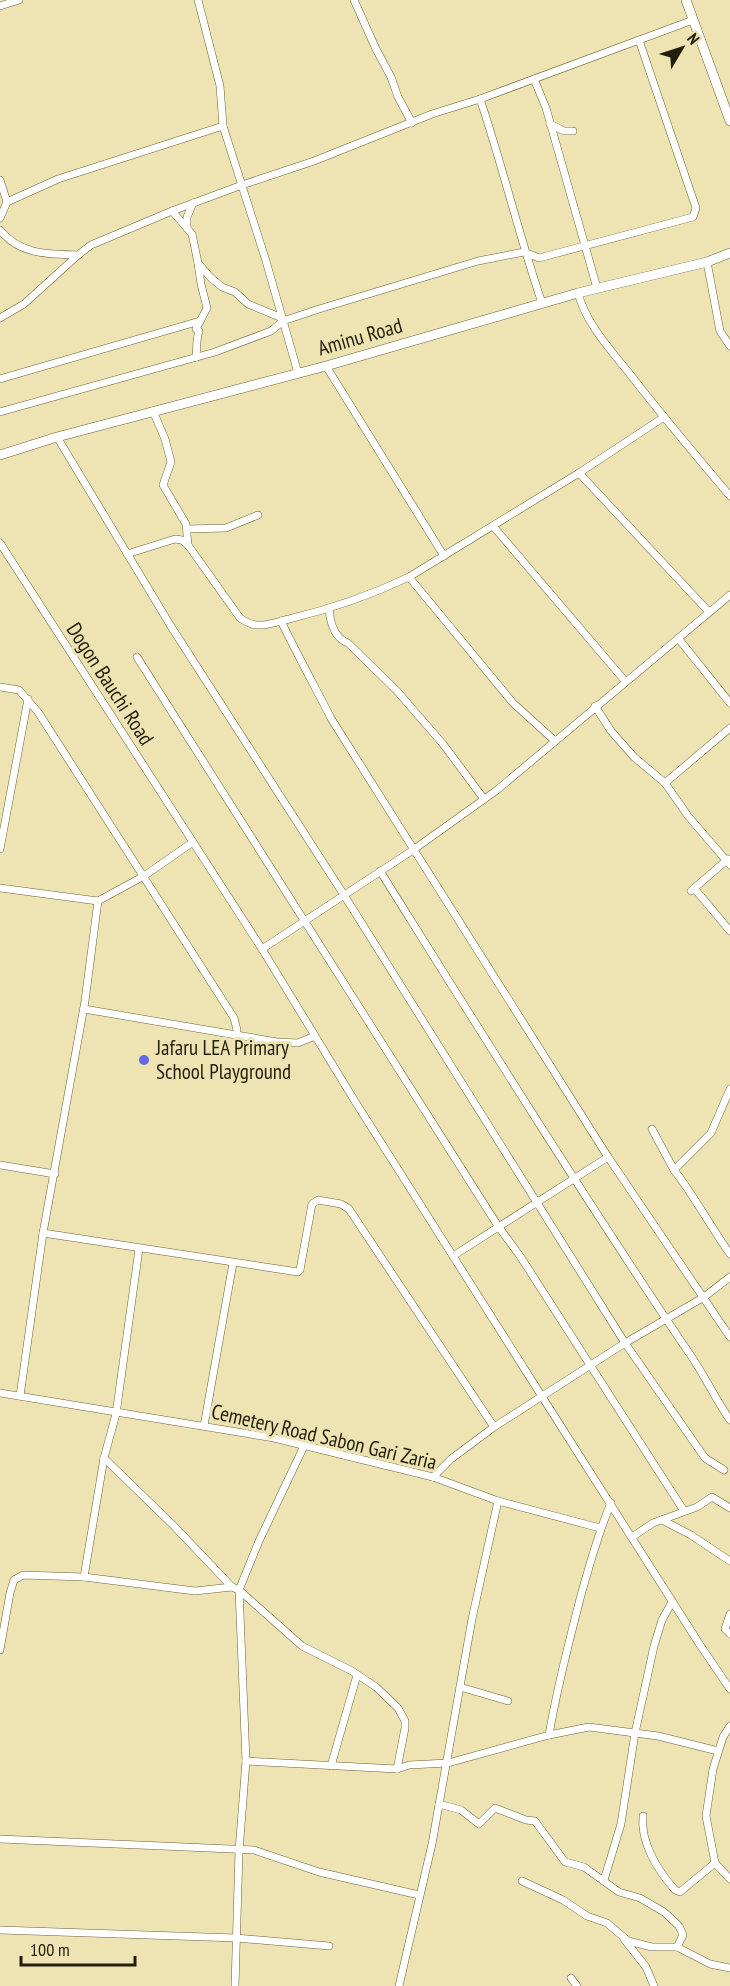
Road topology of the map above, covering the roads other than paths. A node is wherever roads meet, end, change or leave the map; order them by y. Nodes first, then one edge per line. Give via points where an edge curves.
1 (19, 0) edge
2 (198, 0) edge
3 (354, 0) edge
4 (686, 0) edge
5 (0, 6) edge
6 (693, 21) junction
7 (639, 40) junction
8 (534, 79) junction
9 (480, 99) junction
10 (730, 121) edge
11 (412, 123) junction
12 (550, 123) junction
13 (223, 126) junction
14 (573, 131) dead end
15 (0, 180) edge
16 (242, 185) junction
17 (7, 202) junction
18 (193, 203) junction
19 (172, 211) junction
20 (0, 218) edge
21 (187, 228) junction
22 (0, 230) edge
23 (585, 246) junction
24 (524, 252) junction
25 (730, 254) edge
26 (78, 255) junction
27 (707, 262) junction
28 (198, 263) junction
29 (597, 288) junction
30 (578, 293) junction
31 (542, 303) junction
32 (0, 318) edge
33 (283, 319) junction
34 (197, 325) junction
35 (730, 346) edge
36 (196, 357) junction
37 (326, 366) junction
38 (298, 373) junction
39 (0, 379) edge
40 (153, 411) junction
41 (0, 412) edge
42 (664, 417) junction
43 (57, 437) junction
44 (0, 455) edge
45 (579, 473) junction
46 (730, 496) edge
47 (258, 515) dead end
48 (493, 526) junction
49 (187, 529) junction
50 (0, 543) edge
51 (188, 545) junction
52 (126, 554) junction
53 (444, 556) junction
54 (409, 577) junction
55 (730, 595) edge
56 (329, 608) junction
57 (709, 612) junction
58 (281, 621) junction
59 (678, 638) junction
60 (137, 657) dead end
61 (625, 681) junction
62 (0, 687) edge
63 (28, 699) junction
64 (730, 703) edge
65 (595, 706) junction
66 (730, 729) edge
67 (555, 741) junction
68 (665, 783) junction
69 (484, 799) junction
70 (193, 842) junction
71 (0, 849) edge
72 (413, 850) junction
73 (729, 861) edge
74 (380, 871) junction
75 (144, 876) junction
76 (0, 888) edge
77 (344, 895) junction
78 (98, 901) junction
79 (304, 921) junction
80 (730, 931) edge
81 (262, 949) junction
82 (84, 1009) junction
83 (236, 1035) junction
84 (315, 1036) junction
85 (730, 1089) edge
86 (652, 1129) dead end
87 (608, 1157) junction
88 (0, 1165) edge
89 (674, 1170) junction
90 (55, 1174) junction
91 (573, 1179) junction
92 (536, 1202) junction
93 (498, 1226) junction
94 (43, 1233) junction
95 (139, 1249) junction
96 (730, 1254) edge
97 (453, 1256) junction
98 (232, 1263) junction
99 (730, 1277) edge
100 (704, 1297) junction
101 (666, 1319) junction
102 (730, 1337) edge
103 (625, 1343) junction
104 (590, 1365) junction
105 (0, 1393) edge
106 (541, 1395) junction
107 (20, 1396) junction
108 (116, 1413) junction
109 (730, 1420) edge
110 (204, 1426) junction
111 (494, 1427) junction
112 (304, 1446) junction
113 (104, 1458) junction
114 (724, 1470) dead end
115 (434, 1477) junction
116 (498, 1501) junction
117 (611, 1503) junction
118 (730, 1508) edge
119 (684, 1511) junction
120 (662, 1520) junction
121 (600, 1528) junction
122 (632, 1537) junction
123 (730, 1561) edge
124 (84, 1577) junction
125 (236, 1589) junction
126 (672, 1602) junction
127 (730, 1614) edge
128 (730, 1634) edge
129 (0, 1650) edge
130 (357, 1674) junction
131 (460, 1687) junction
132 (730, 1689) edge
133 (508, 1701) dead end
134 (730, 1726) edge
135 (635, 1733) junction
136 (549, 1735) junction
137 (718, 1751) junction
138 (246, 1761) junction
139 (448, 1763) junction
140 (331, 1766) junction
141 (397, 1769) junction
142 (440, 1804) junction
143 (643, 1816) dead end
144 (0, 1839) edge
145 (239, 1851) junction
146 (715, 1863) junction
147 (730, 1879) edge
148 (604, 1880) junction
149 (522, 1881) dead end
150 (419, 1895) junction
151 (0, 1930) edge
152 (623, 1937) junction
153 (236, 1938) junction
154 (329, 1946) dead end
155 (677, 1947) junction
156 (730, 1968) edge
157 (571, 1978) dead end
158 (235, 1986) edge
159 (399, 1986) edge
160 (577, 1986) edge
161 (654, 1986) edge

1 - 5 street
2 - 13 street via 220,86
3 - 11 street
4 - 6 street
6 - 7 street
6 - 10 street
7 - 8 street
7 - 23 street via 695,212 693,217
8 - 9 street
8 - 12 street
9 - 11 street
9 - 24 street
11 - 16 street
12 - 14 street
12 - 23 street
13 - 16 street
13 - 17 street via 58,179
15 - 17 street
16 - 18 street
16 - 33 street
17 - 20 street
18 - 19 street
18 - 21 street
19 - 21 street
19 - 26 street via 91,245
21 - 28 street
22 - 26 street via 15,245 30,252
23 - 24 street via 538,258
23 - 29 street
24 - 31 street
24 - 33 street via 458,267
25 - 27 street, Aminu Road
26 - 32 street via 24,304
27 - 29 street, Aminu Road
27 - 35 street via 720,331
28 - 33 street via 210,277 248,304
28 - 34 street via 207,304
29 - 30 street, Aminu Road
30 - 31 street, Aminu Road
30 - 42 street via 594,328
31 - 37 street, Aminu Road
33 - 36 street via 271,331
33 - 38 street
34 - 36 street
34 - 39 street
36 - 41 street
37 - 38 street, Aminu Road
37 - 53 street
38 - 40 street, Aminu Road
40 - 43 street, Aminu Road
40 - 49 street via 171,462 163,485
42 - 45 street
42 - 46 street
43 - 44 street, Aminu Road
43 - 52 street
45 - 48 street
45 - 57 street
47 - 49 street via 226,528
48 - 53 street
48 - 61 street
49 - 51 street
50 - 70 street, Dogon Bauchi Road
51 - 52 street via 175,539
51 - 58 street via 240,618 260,626
52 - 77 street
53 - 54 street
54 - 56 street
54 - 67 street via 513,703
55 - 57 street
56 - 58 street
56 - 69 street via 330,624 344,642 397,691
57 - 59 street
58 - 72 street via 332,720
59 - 61 street
59 - 64 street
60 - 79 street
61 - 65 street
62 - 63 street via 19,690
63 - 71 street
63 - 75 street
65 - 67 street
65 - 68 street via 610,731
66 - 68 street
67 - 69 street
68 - 73 street via 688,816
69 - 72 street
70 - 75 street
70 - 81 street, Dogon Bauchi Road
72 - 74 street
72 - 87 street
73 - 80 street via 692,889
74 - 77 street
74 - 91 street
75 - 78 street
75 - 83 street via 234,1018
76 - 78 street
77 - 79 street
77 - 92 street
78 - 82 street
79 - 81 street
79 - 93 street
81 - 84 street, Dogon Bauchi Road
82 - 83 street
82 - 90 street
83 - 84 street via 298,1043
84 - 97 street, Dogon Bauchi Road
85 - 89 street via 711,1133
86 - 89 street
87 - 91 street
87 - 100 street
88 - 90 street
89 - 96 street
90 - 94 street
91 - 92 street
91 - 101 street
92 - 93 street
92 - 103 street
93 - 97 street
93 - 104 street
94 - 95 street
94 - 107 street
95 - 98 street
95 - 108 street
97 - 106 street, Dogon Bauchi Road
98 - 110 street
98 - 111 street via 298,1272 312,1204 318,1200 345,1205
99 - 100 street
100 - 101 street
100 - 102 street
101 - 103 street
101 - 109 street
103 - 104 street
103 - 114 street via 705,1458
104 - 106 street
104 - 119 street
105 - 107 street, Cemetery Road Sabon Gari Zaria
106 - 111 street
106 - 117 street, Dogon Bauchi Road
107 - 108 street, Cemetery Road Sabon Gari Zaria
108 - 110 street, Cemetery Road Sabon Gari Zaria
108 - 113 street
110 - 112 street, Cemetery Road Sabon Gari Zaria
111 - 115 street
112 - 115 street, Cemetery Road Sabon Gari Zaria
112 - 125 street
113 - 124 street
113 - 125 street
115 - 116 street, Cemetery Road Sabon Gari Zaria
116 - 121 street, Cemetery Road Sabon Gari Zaria
116 - 131 street
117 - 121 street
117 - 122 street, Dogon Bauchi Road
118 - 119 street via 712,1497 697,1508
119 - 120 street
120 - 122 street
120 - 123 street
121 - 136 street via 558,1684
122 - 126 street, Dogon Bauchi Road
124 - 125 street via 195,1591
124 - 129 street via 23,1575 14,1580
125 - 130 street via 302,1646
125 - 138 street
126 - 132 street, Dogon Bauchi Road
126 - 135 street via 654,1646
127 - 128 street via 725,1629
130 - 140 street
130 - 141 street via 403,1715 405,1728
131 - 133 street
131 - 139 street
134 - 137 street
135 - 136 street via 590,1727
135 - 137 street
135 - 148 street via 621,1824
136 - 139 street
137 - 146 street via 706,1816
138 - 140 street
138 - 145 street
139 - 141 street
139 - 142 street
140 - 141 street
142 - 148 street via 461,1810 479,1824 495,1808 535,1821 565,1862 584,1867
142 - 150 street
143 - 146 street via 643,1835 675,1890 687,1888
144 - 145 street
145 - 150 street via 254,1850 319,1872
145 - 153 street
146 - 147 street
148 - 155 street via 674,1921 683,1935
149 - 152 street via 607,1923
150 - 159 street
151 - 153 street
152 - 155 street via 652,1947
152 - 161 street via 646,1967
153 - 154 street
153 - 158 street
155 - 156 street via 710,1964
157 - 160 street

